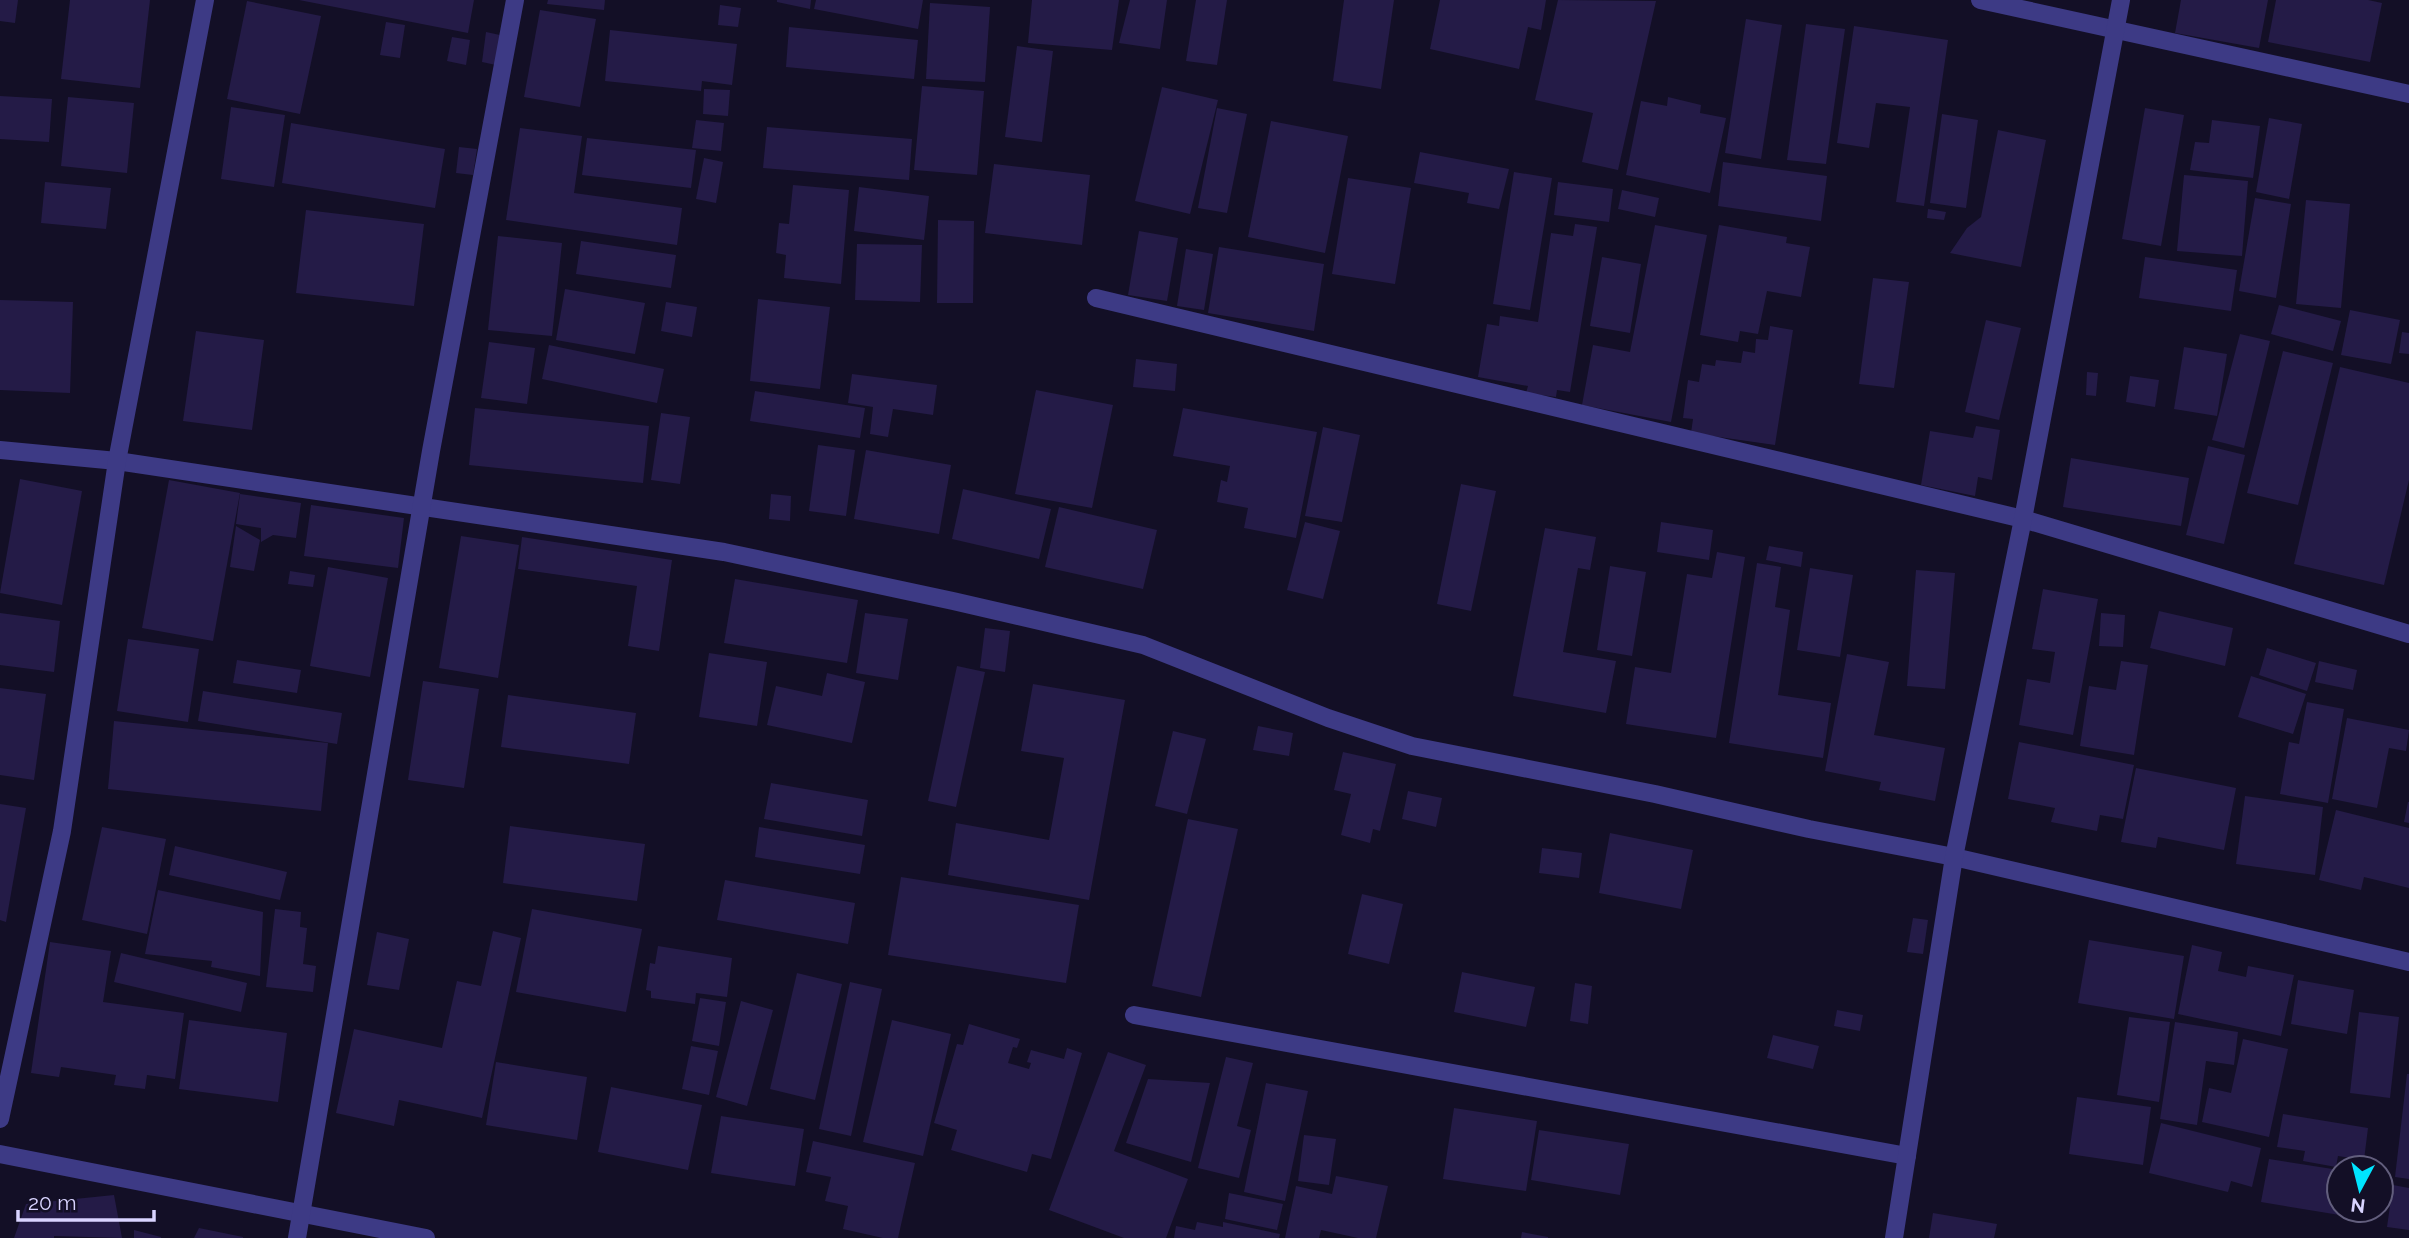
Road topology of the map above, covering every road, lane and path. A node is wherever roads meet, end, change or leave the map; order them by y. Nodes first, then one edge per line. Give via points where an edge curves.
1 (205, 0) edge
2 (515, 0) edge
3 (1980, 0) edge
4 (2122, 0) edge
5 (2116, 28) junction
6 (2409, 94) edge
7 (1096, 298) dead end
8 (0, 450) edge
9 (117, 461) junction
10 (423, 506) junction
11 (2023, 519) junction
12 (2409, 634) edge
13 (1954, 857) junction
14 (2409, 962) edge
15 (1134, 1015) dead end
16 (0, 1119) edge
17 (0, 1153) edge
18 (1907, 1156) junction
19 (301, 1215) junction
20 (297, 1238) edge
21 (426, 1238) edge
22 (1894, 1238) edge

1 - 9 street
2 - 10 street
3 - 5 street
4 - 5 street
5 - 6 street
5 - 11 street
7 - 11 street
8 - 9 street
9 - 10 street
9 - 16 street via 62,831
10 - 13 street via 724,552 953,601 1143,645 1412,746
10 - 19 street
11 - 12 street
11 - 13 street
13 - 14 street
13 - 18 street
15 - 18 street
17 - 19 street
18 - 22 street
19 - 20 street
19 - 21 street

